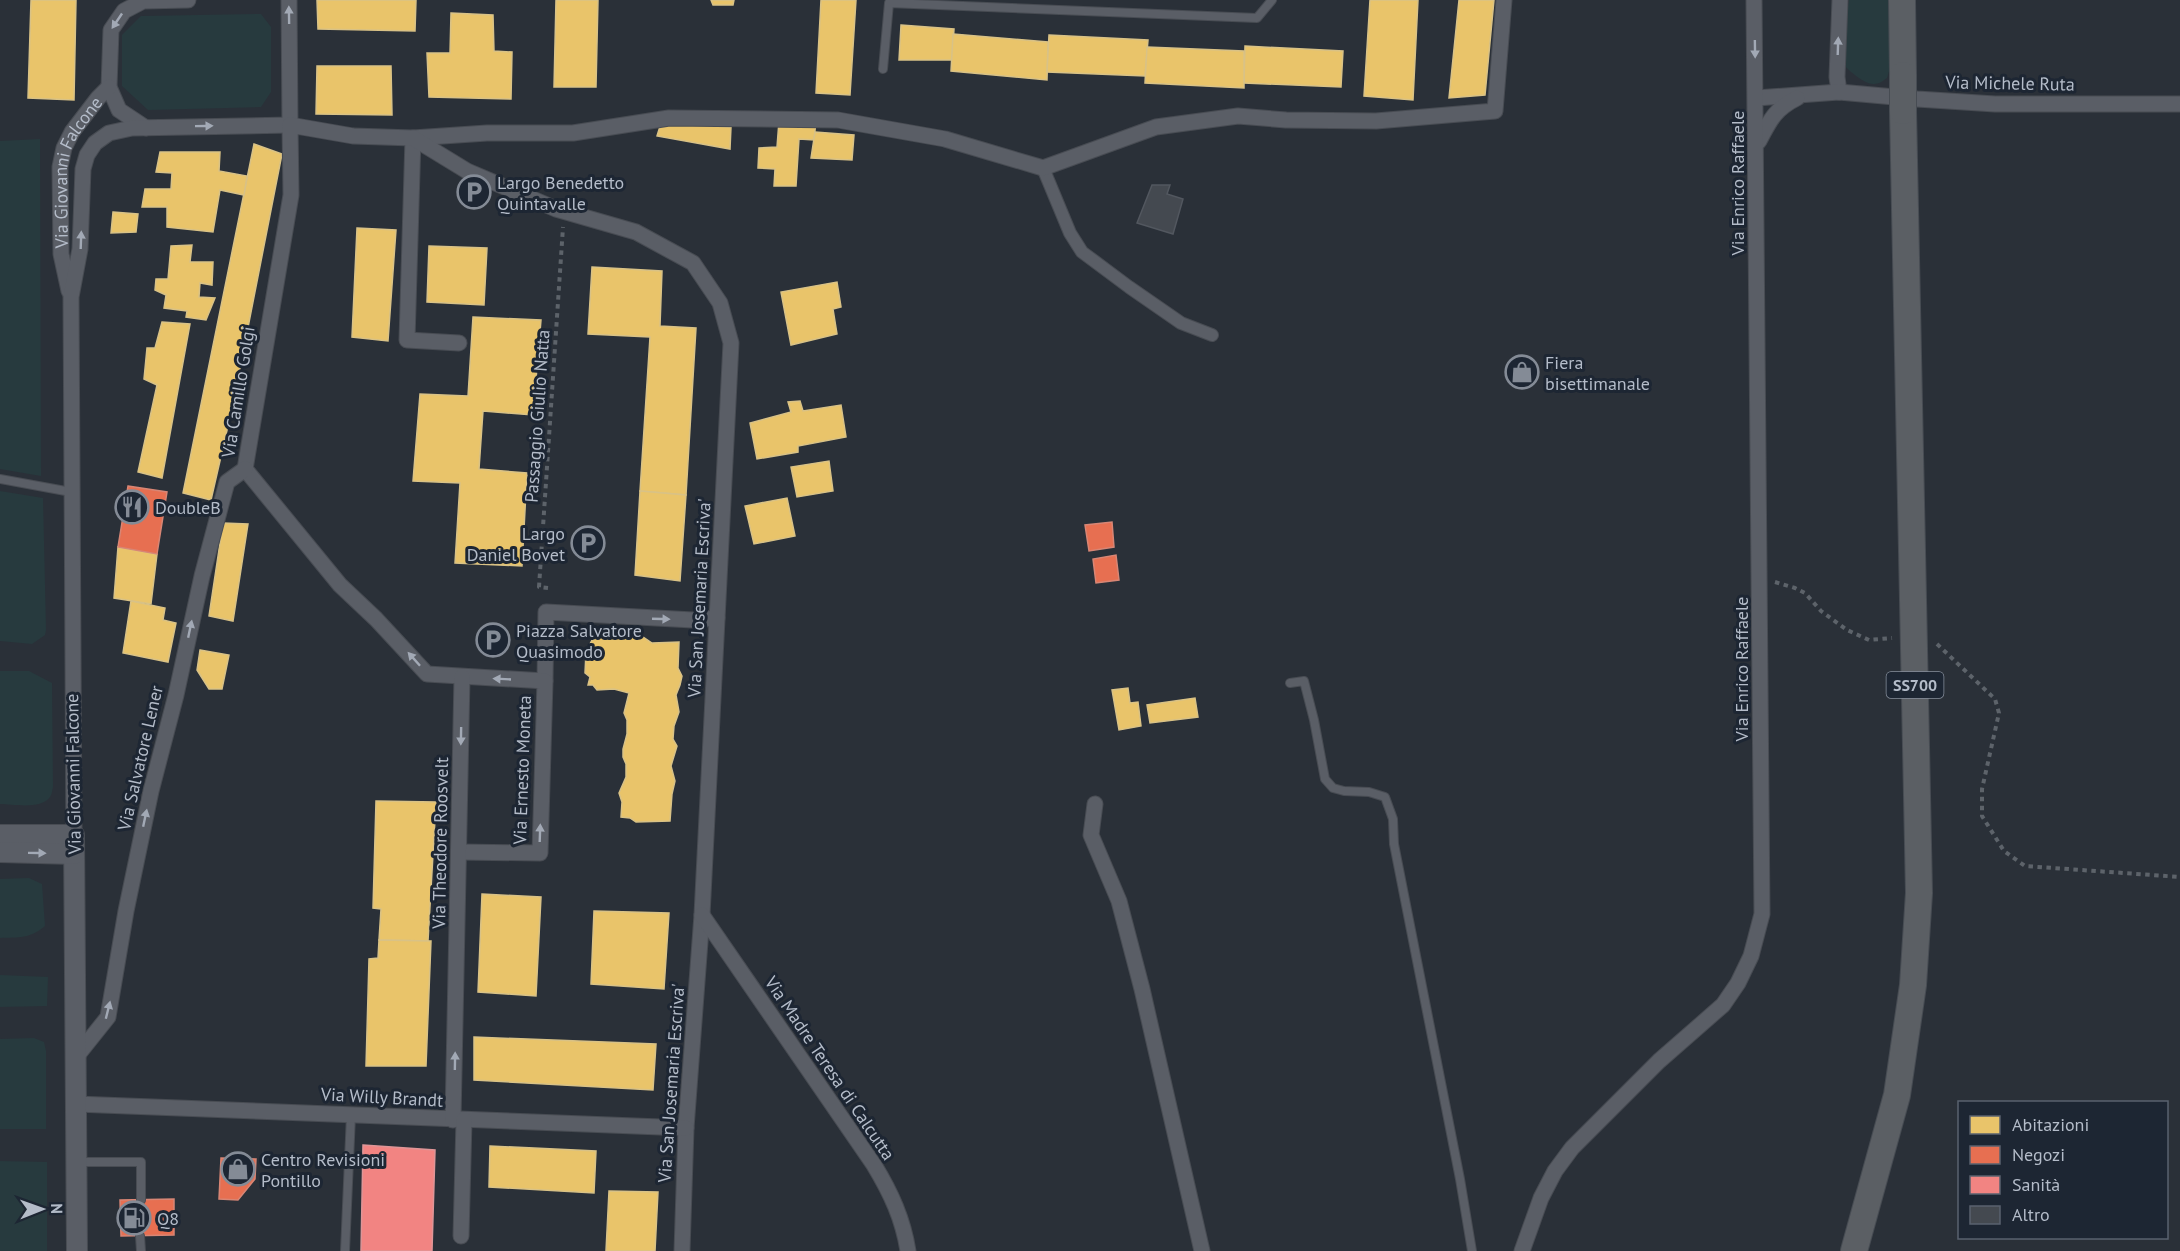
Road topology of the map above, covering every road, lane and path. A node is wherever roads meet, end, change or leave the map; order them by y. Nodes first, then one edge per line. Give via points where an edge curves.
1 (188, 0) edge
2 (289, 0) edge
3 (1272, 0) edge
4 (1504, 0) edge
5 (1754, 0) edge
6 (1840, 0) edge
7 (1902, 0) edge
8 (883, 69) dead end
9 (109, 87) junction
10 (1839, 92) junction
11 (1806, 94) junction
12 (1756, 98) junction
13 (2180, 104) edge
14 (290, 125) junction
15 (146, 128) junction
16 (413, 138) junction
17 (1756, 145) junction
18 (1043, 168) junction
19 (562, 237) dead end
20 (71, 297) junction
21 (1212, 334) dead end
22 (459, 343) dead end
23 (245, 469) junction
24 (0, 479) edge
25 (71, 492) junction
26 (1760, 578) junction
27 (548, 588) dead end
28 (717, 618) junction
29 (1897, 637) dead end
30 (1929, 637) dead end
31 (462, 677) junction
32 (545, 681) junction
33 (1290, 683) dead end
34 (1095, 804) dead end
35 (0, 835) edge
36 (74, 845) junction
37 (0, 852) edge
38 (459, 852) junction
39 (2180, 877) edge
40 (702, 915) junction
41 (76, 1057) junction
42 (76, 1104) junction
43 (351, 1115) junction
44 (458, 1120) junction
45 (686, 1128) junction
46 (76, 1162) junction
47 (141, 1200) dead end
48 (141, 1236) dead end
49 (461, 1236) dead end
50 (77, 1251) edge
51 (141, 1251) edge
52 (345, 1251) edge
53 (682, 1251) edge
54 (908, 1251) edge
55 (1202, 1251) edge
56 (1472, 1251) edge
57 (1522, 1251) edge
58 (1854, 1251) edge

1 -> 9 street via 143,1 124,11 111,30
14 -> 2 street, Via Camillo Golgi
3 - 8 lane via 1257,18 889,3
4 - 18 street via 1495,111 1376,122 1238,116 1155,126
5 -> 12 street, Via Enrico Raffaele
10 -> 6 street
7 - 58 highway, SS700, bridge via 1919,893 1913,985 1897,1095
9 - 15 street via 119,110
9 - 20 street, Via Giovanni Falcone via 72,132 60,167 61,254
10 - 11 street, Via Michele Ruta
10 - 13 street, Via Michele Ruta via 1995,104
11 - 12 street, Via Michele Ruta
11 - 17 street, Via Michele Ruta via 1781,106
12 - 17 street, Via Enrico Raffaele
15 -> 14 street, Via Giovanni Falcone
14 - 16 street, Via San Josemaria Escriva' via 353,136
14 - 23 street, Via Camillo Golgi via 291,195
20 -> 15 street, Via Giovanni Falcone via 80,249 81,189 87,155 95,142 109,133
16 - 18 street via 573,133 678,117 838,120 945,139
16 - 22 street via 407,340
16 - 28 street, Via San Josemaria Escriva' via 467,171 556,209 636,232 693,263 720,303 731,343
17 - 26 street, Via Enrico Raffaele
18 - 21 street via 1082,252 1181,323
19 - 27 path, Passaggio Giulio Natta via 539,587
20 - 25 street, Via Giovanni Falcone
31 -> 23 street, Via Camillo Golgi via 427,674 340,585
41 -> 23 street, Via Salvatore Lener via 108,1017 151,791 202,576 227,482
24 - 25 lane
25 - 36 street, Via Giovanni Falcone
26 - 29 path via 1805,593 1821,611 1869,640
26 - 57 street, Via Enrico Raffaele via 1762,914 1750,956 1723,1005 1659,1061 1572,1148 1541,1198
32 -> 28 street, Via Ernesto Moneta via 546,612
28 - 40 street, Via San Josemaria Escriva'
30 - 39 path via 1995,699 1999,713 1982,789 1982,816 2004,851 2025,866
32 -> 31 street, Via Ernesto Moneta
31 -> 38 street, Via Theodore Roosvelt
38 -> 32 street, Via Ernesto Moneta via 540,853
33 - 56 lane via 1304,681 1325,779 1333,788 1385,797 1393,819 1394,844
34 - 55 street via 1091,835 1119,901
35 - 36 street
37 -> 36 street
36 - 41 street, Via Giovanni Falcone
44 -> 38 street, Via Theodore Roosvelt
40 - 45 street, Via San Josemaria Escriva'
40 - 54 street, Via Madre Teresa di Calcutta via 874,1165 892,1196
41 - 42 street, Via Giovanni Falcone
42 - 43 street, Via Willy Brandt
42 - 46 street, Via Giovanni Falcone
43 - 44 street, Via Willy Brandt
43 - 52 lane
44 - 45 street, Via Willy Brandt
44 - 49 street, Via Theodore Roosvelt
45 - 53 street, Via San Josemaria Escriva'
46 - 47 lane via 141,1162
46 - 50 street, Via Giovanni Falcone
48 - 51 lane

